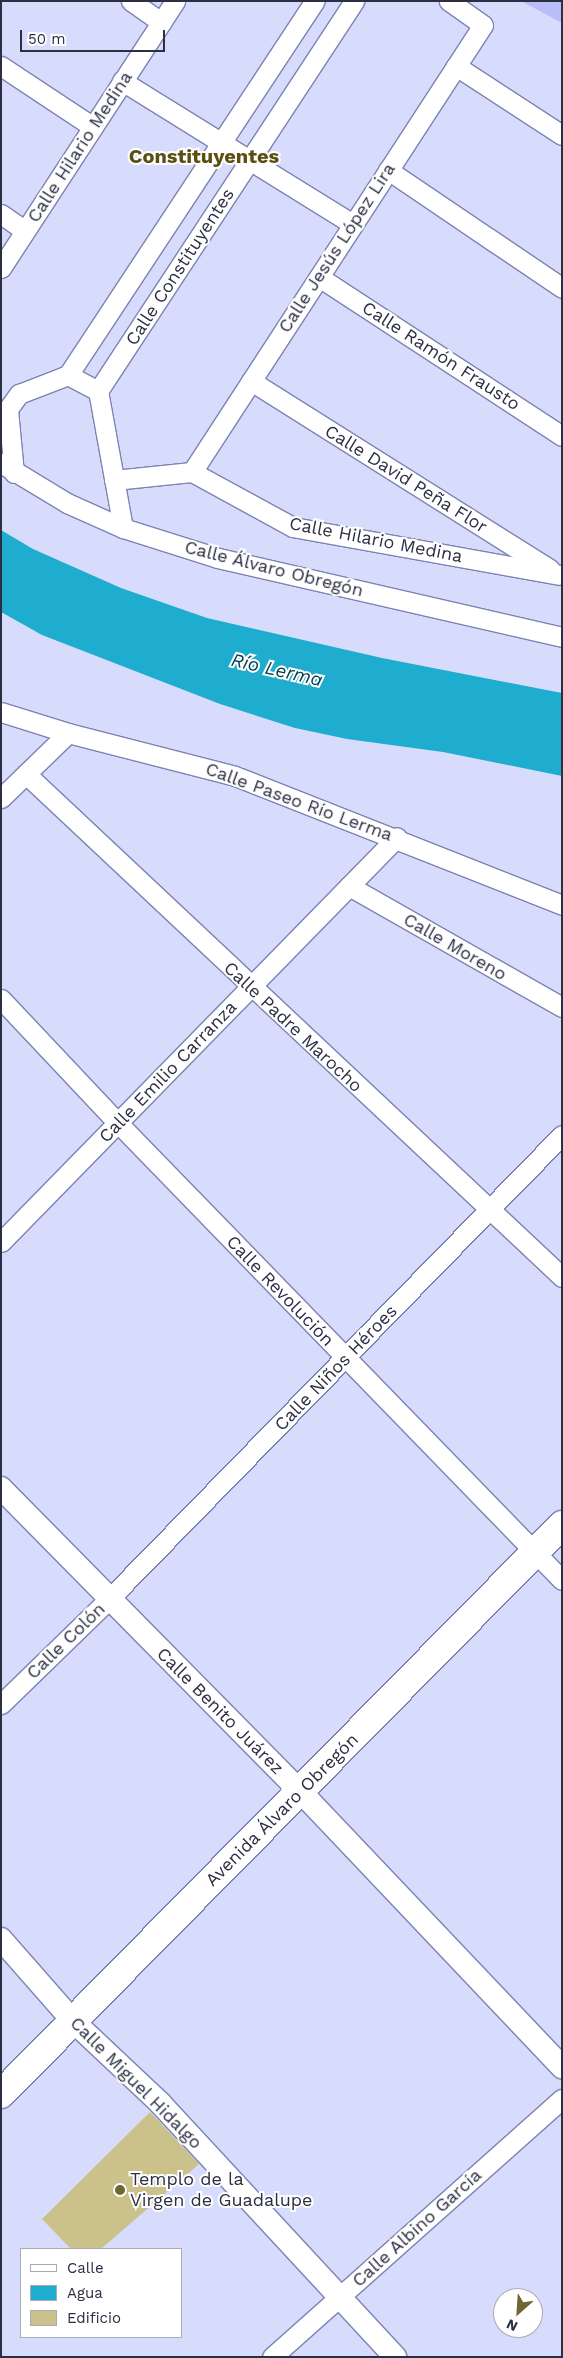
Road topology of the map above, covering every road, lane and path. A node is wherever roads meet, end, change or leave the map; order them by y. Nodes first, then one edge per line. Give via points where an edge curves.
1 (131, 1) edge
2 (174, 1) edge
3 (315, 1) edge
4 (354, 1) edge
5 (449, 1) edge
6 (161, 22) junction
7 (1, 66) edge
8 (456, 66) junction
9 (122, 81) junction
10 (93, 127) junction
11 (562, 135) edge
12 (222, 143) junction
13 (250, 160) junction
14 (388, 170) junction
15 (1, 214) edge
16 (353, 224) junction
17 (25, 231) junction
18 (1, 268) edge
19 (319, 276) junction
20 (562, 288) edge
21 (68, 375) junction
22 (251, 382) junction
23 (98, 391) junction
24 (562, 436) edge
25 (8, 468) edge
26 (192, 472) junction
27 (114, 480) junction
28 (123, 528) junction
29 (561, 575) edge
30 (562, 637) edge
31 (1, 712) edge
32 (68, 733) junction
33 (26, 774) junction
34 (1, 798) edge
35 (397, 837) junction
36 (349, 886) junction
37 (562, 905) edge
38 (250, 987) junction
39 (1, 999) edge
40 (562, 1007) edge
41 (118, 1123) junction
42 (562, 1135) edge
43 (488, 1210) junction
44 (1, 1242) edge
45 (562, 1277) edge
46 (346, 1358) junction
47 (1, 1488) edge
48 (562, 1525) edge
49 (534, 1553) junction
50 (562, 1580) edge
51 (108, 1599) junction
52 (1, 1704) edge
53 (300, 1791) junction
54 (1, 1940) edge
55 (74, 2021) junction
56 (562, 2067) edge
57 (1, 2094) edge
58 (562, 2099) edge
59 (339, 2296) junction
60 (272, 2357) edge
61 (395, 2357) edge

1 - 6 street
2 - 6 street, Calle Hilario Medina
3 - 12 street, Calle Constituyentes
4 - 13 street, Calle Constituyentes
5 - 8 street, Calle Jesús López Lira via 483,25
6 - 9 street, Calle Hilario Medina
7 - 10 street
8 - 11 street
8 - 14 street, Calle Jesús López Lira
9 - 10 street, Calle Hilario Medina
9 - 12 street
10 - 17 street, Calle Hilario Medina
12 - 13 street
12 - 21 street, Calle Constituyentes
13 - 16 street
13 - 23 street, Calle Constituyentes
14 - 16 street, Calle Jesús López Lira
14 - 20 street
15 - 17 street
16 - 19 street, Calle Jesús López Lira
17 - 18 street, Calle Hilario Medina
19 - 22 street, Calle Jesús López Lira
19 - 24 street, Calle Ramón Frausto
21 - 23 street
21 - 25 street via 19,394 8,409
22 - 26 street, Calle Jesús López Lira
22 - 29 street, Calle David Peña Flor
23 - 27 street
25 - 28 street, Calle Álvaro Obregón via 67,503
26 - 27 street
26 - 29 street, Calle Hilario Medina via 293,527
27 - 28 street
28 - 30 street, Calle Álvaro Obregón via 218,558
31 - 32 street, Calle Paseo Río Lerma
32 - 33 street
32 - 35 street, Calle Paseo Río Lerma via 236,776
33 - 34 street
33 - 38 street, Calle Padre Marocho
35 - 36 street, Calle Emilio Carranza
35 - 37 street, Calle Paseo Río Lerma
36 - 38 street, Calle Emilio Carranza
36 - 40 street, Calle Moreno
38 - 41 street, Calle Emilio Carranza
38 - 43 street, Calle Padre Marocho
39 - 41 street, Calle Revolución
41 - 44 street, Calle Emilio Carranza
41 - 46 street, Calle Revolución
42 - 43 street, Calle Niños Héroes
43 - 45 street, Calle Padre Marocho
43 - 46 street, Calle Niños Héroes
46 - 49 street, Calle Revolución
46 - 51 street, Calle Niños Héroes
47 - 51 street, Calle Benito Juárez
48 - 49 main road, Avenida Álvaro Obregón
49 - 50 street, Calle Revolución
49 - 53 main road, Avenida Álvaro Obregón
51 - 52 street, Calle Colón
51 - 53 street, Calle Benito Juárez
53 - 55 main road, Avenida Álvaro Obregón
53 - 56 street, Calle Benito Juárez
54 - 55 street, Calle Miguel Hidalgo
55 - 57 main road, Avenida Álvaro Obregón
55 - 59 street, Calle Miguel Hidalgo via 160,2102
58 - 59 street, Calle Albino García
59 - 60 street, Calle Albino García
59 - 61 street, Calle Miguel Hidalgo

